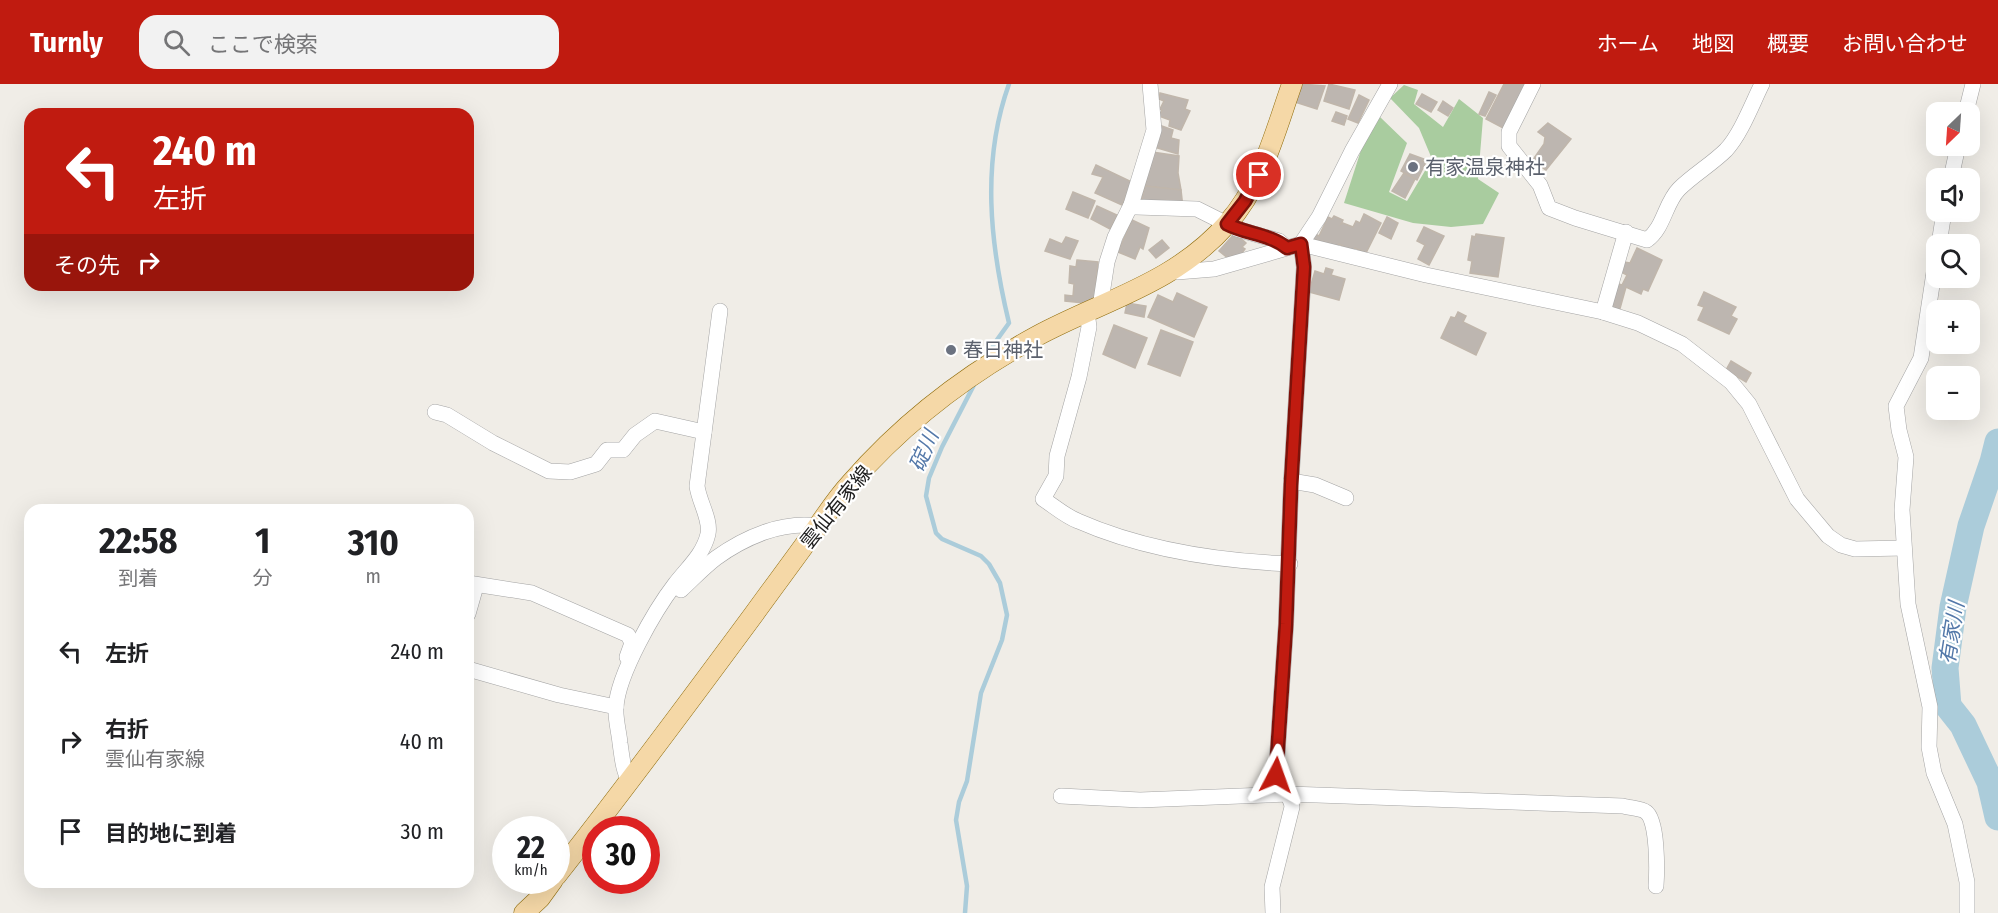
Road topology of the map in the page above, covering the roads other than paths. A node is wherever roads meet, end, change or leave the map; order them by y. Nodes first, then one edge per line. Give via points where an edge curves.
1 (1150, 84) edge
2 (1292, 84) edge
3 (1390, 84) edge
4 (1533, 84) edge
5 (1762, 84) edge
6 (1973, 84) edge
7 (1968, 102) edge
8 (1131, 205) junction
9 (1227, 224) junction
10 (1626, 232) junction
11 (1294, 246) junction
12 (1173, 271) junction
13 (1932, 288) edge
14 (1094, 310) junction
15 (720, 311) dead end
16 (1604, 312) junction
17 (435, 411) dead end
18 (704, 432) junction
19 (1291, 481) junction
20 (1346, 498) dead end
21 (818, 526) junction
22 (1904, 548) junction
23 (1290, 564) junction
24 (474, 584) edge
25 (657, 612) junction
26 (628, 668) junction
27 (474, 671) edge
28 (616, 707) junction
29 (630, 783) junction
30 (1289, 794) junction
31 (1061, 796) dead end
32 (570, 858) edge
33 (1656, 886) dead end
34 (543, 894) edge
35 (524, 913) edge
36 (1273, 913) edge
37 (1967, 913) edge

1 - 8 street via 1154,130
2 - 9 main road, 雲仙有家線 via 1259,175
3 - 11 street via 1319,217
4 - 10 street via 1509,132 1509,146 1540,184 1549,208
5 - 10 street via 1727,149 1679,189 1654,235 1647,240
6 - 7 street
8 - 9 street via 1197,209
8 - 14 street via 1115,237
9 - 11 street
9 - 12 main road, 雲仙有家線
10 - 16 street
11 - 12 street via 1214,269
11 - 16 street
11 - 19 street via 1304,267
12 - 14 main road, 雲仙有家線
13 - 22 street via 1921,358 1896,406 1906,457
14 - 21 main road, 雲仙有家線 via 991,363 940,399 849,484
14 - 23 street via 1057,456 1056,476 1043,499 1077,521 1151,545 1246,562
15 - 18 street
16 - 22 street via 1682,344 1731,382 1749,404 1797,499 1828,536 1856,549
17 - 18 street via 536,466 558,473 596,464 607,450 623,450 635,435 655,421
18 - 25 street via 697,486 708,532 697,559
19 - 20 street
19 - 23 street
21 - 25 street via 786,527 736,544
21 - 29 main road, 雲仙有家線
22 - 37 street via 1908,604 1930,707 1929,747 1934,773 1954,824 1967,882
23 - 30 street via 1276,775
24 - 26 street via 532,593 628,635 632,640 625,663
25 - 26 street
26 - 28 street
27 - 28 street
28 - 29 street via 622,762
29 - 32 main road, 雲仙有家線
30 - 31 street via 1140,800
30 - 33 street via 1623,806 1646,811 1655,835
30 - 36 street via 1292,807 1272,887
34 - 35 main road

